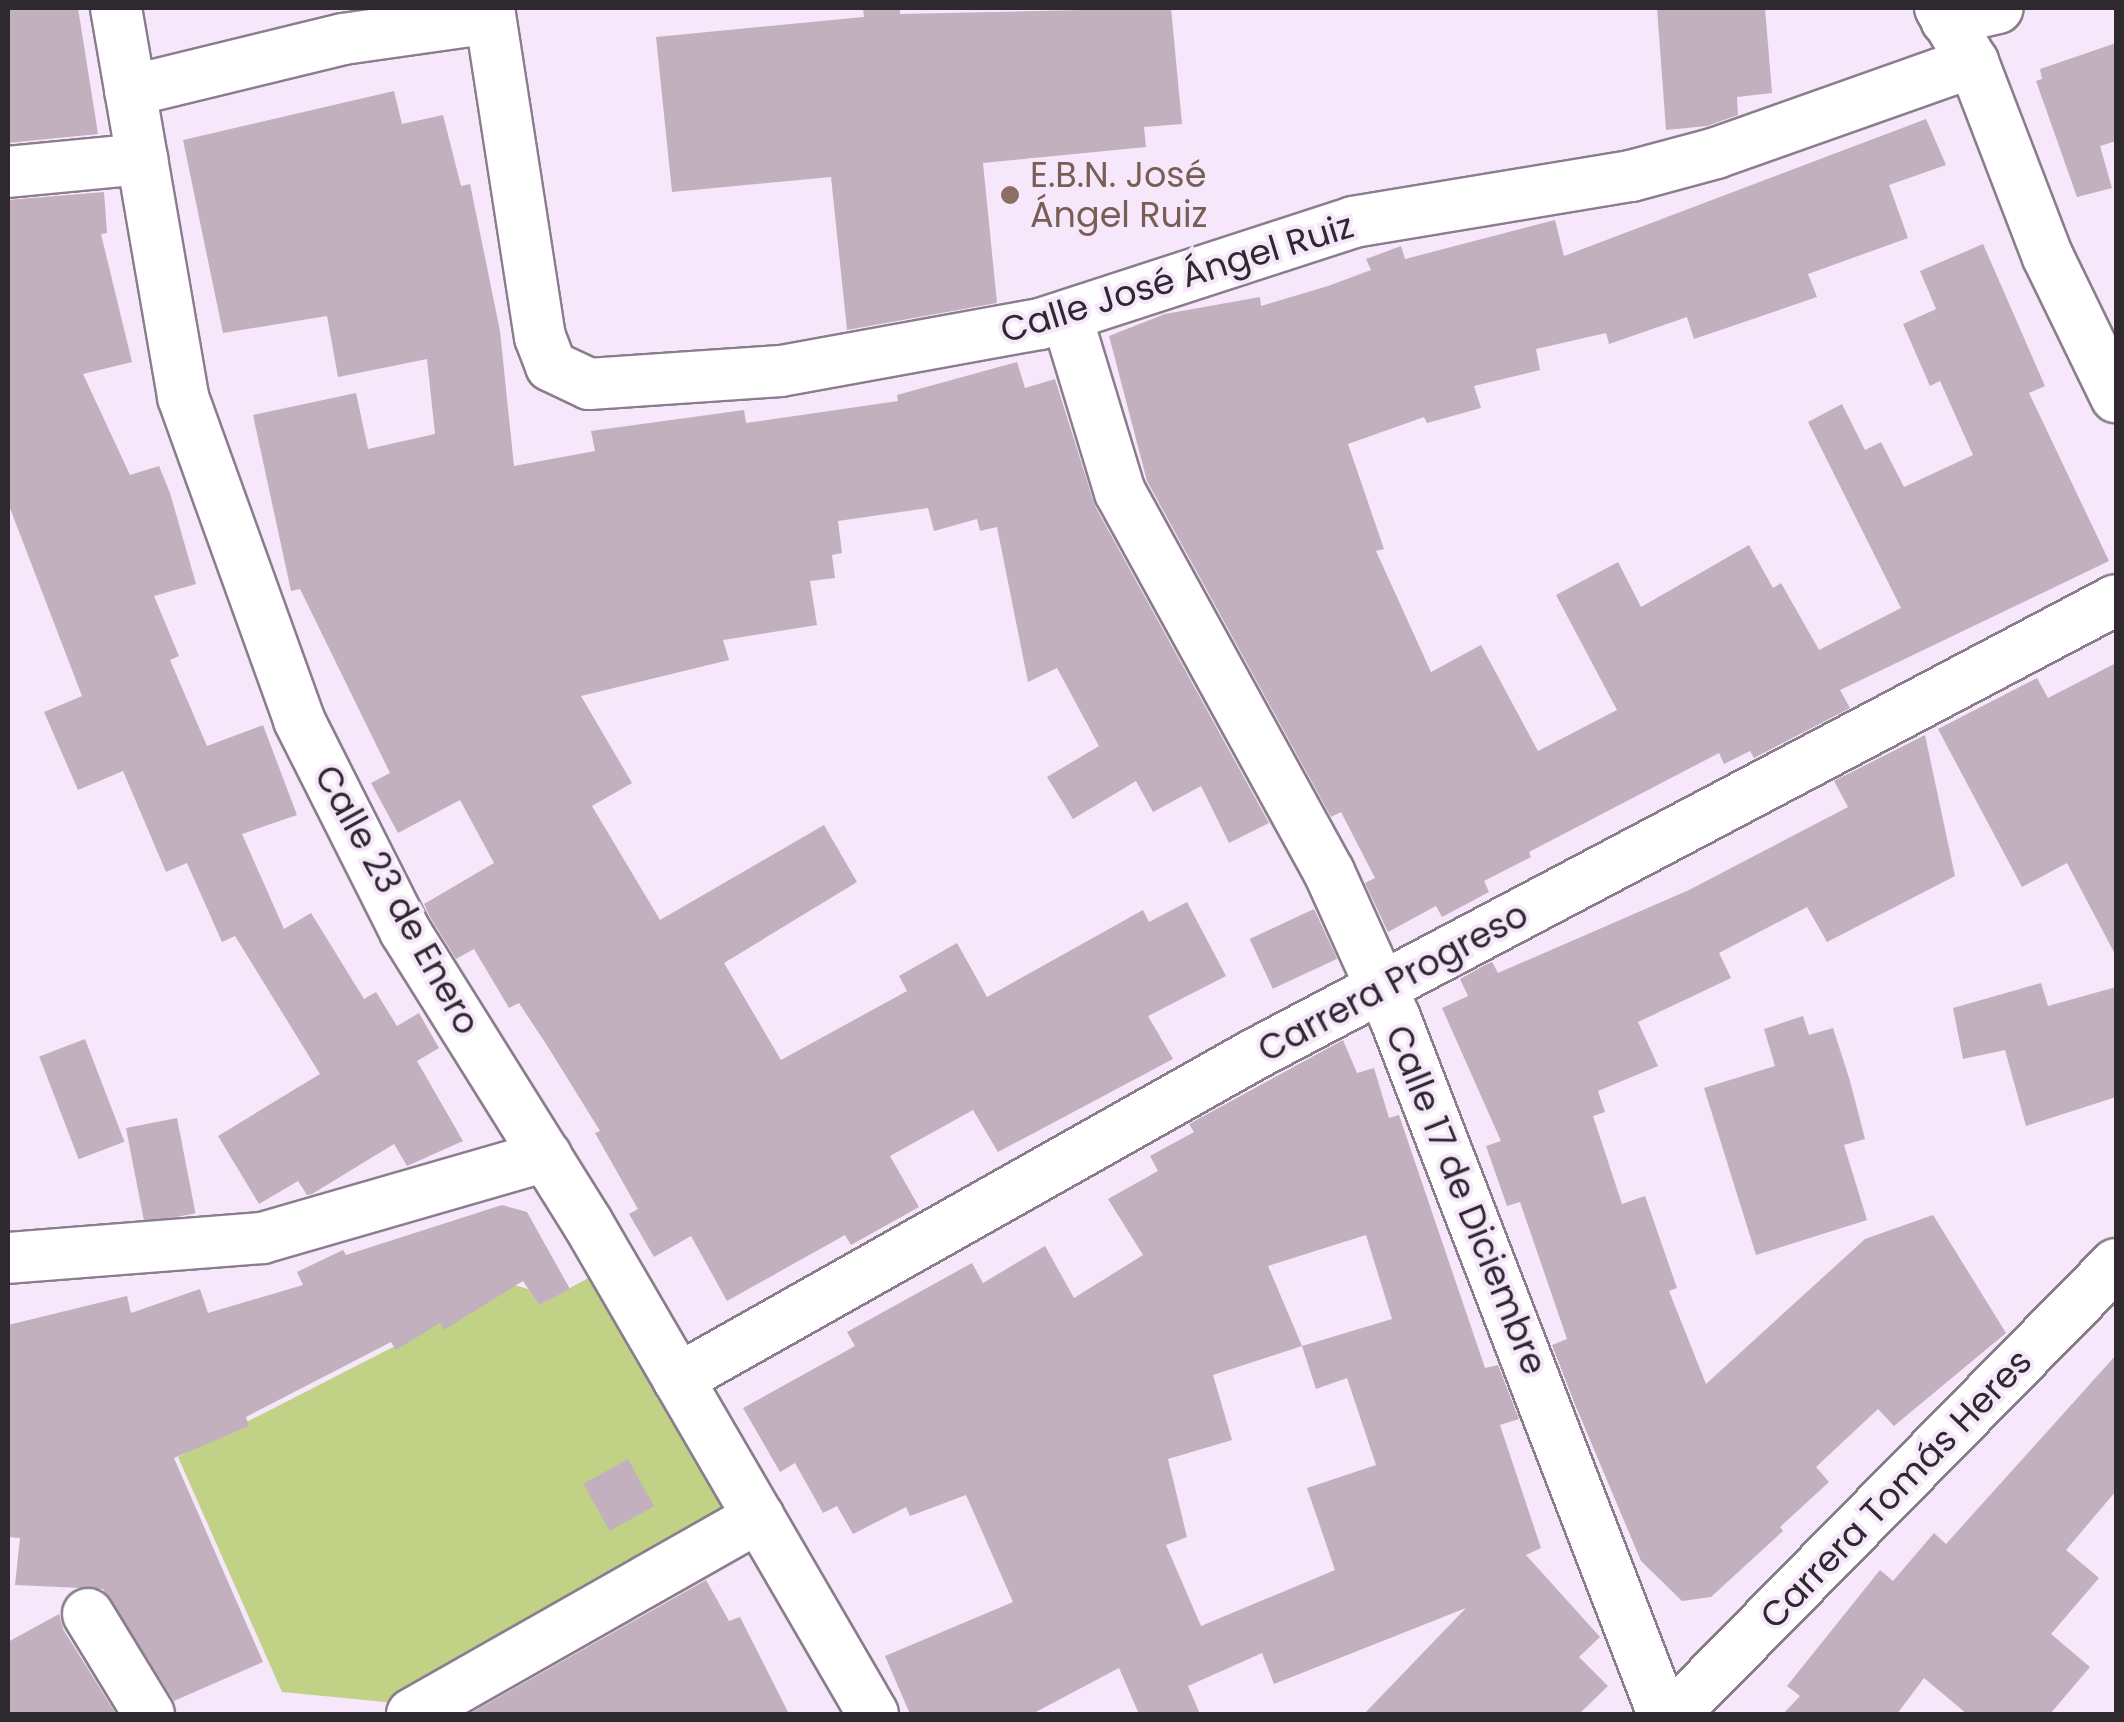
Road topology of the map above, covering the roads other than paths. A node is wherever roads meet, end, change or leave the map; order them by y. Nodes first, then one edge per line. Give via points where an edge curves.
1 (116, 8) edge
2 (1968, 11) edge
3 (489, 13) edge
4 (1973, 62) junction
5 (130, 91) junction
6 (142, 160) junction
7 (8, 172) edge
8 (1066, 318) junction
9 (2116, 398) edge
10 (2116, 600) edge
11 (1381, 988) junction
12 (546, 1156) junction
13 (8, 1258) edge
14 (2116, 1264) edge
15 (678, 1379) junction
16 (759, 1517) junction
17 (88, 1614) dead end
18 (149, 1714) edge
19 (412, 1714) edge
20 (874, 1714) edge
21 (1663, 1714) edge
22 (1674, 1714) edge

1 - 5 street, Calle 23 de Enero
2 - 4 street
3 - 5 street via 343,39
3 - 8 street, Calle José Ángel Ruiz via 540,336 551,366 566,377 589,384 781,371
4 - 8 street, Calle José Ángel Ruiz via 1716,153 1631,176 1353,222
4 - 9 street via 2048,257
5 - 6 street, Calle 23 de Enero
6 - 7 street
6 - 12 street, Calle 23 de Enero via 183,397 299,720 406,931
8 - 11 street, Calle 17 de Diciembre via 1120,492 1329,872
10 - 11 street, Carrera Progreso
11 - 15 street, Carrera Progreso
11 - 21 street, Calle 17 de Diciembre via 1448,1146
12 - 13 street via 262,1238
12 - 15 street, Calle 23 de Enero
14 - 22 street, Carrera Tomás Heres
15 - 16 street, Calle 23 de Enero
16 - 19 street
16 - 20 street, Calle 23 de Enero
17 - 18 street

